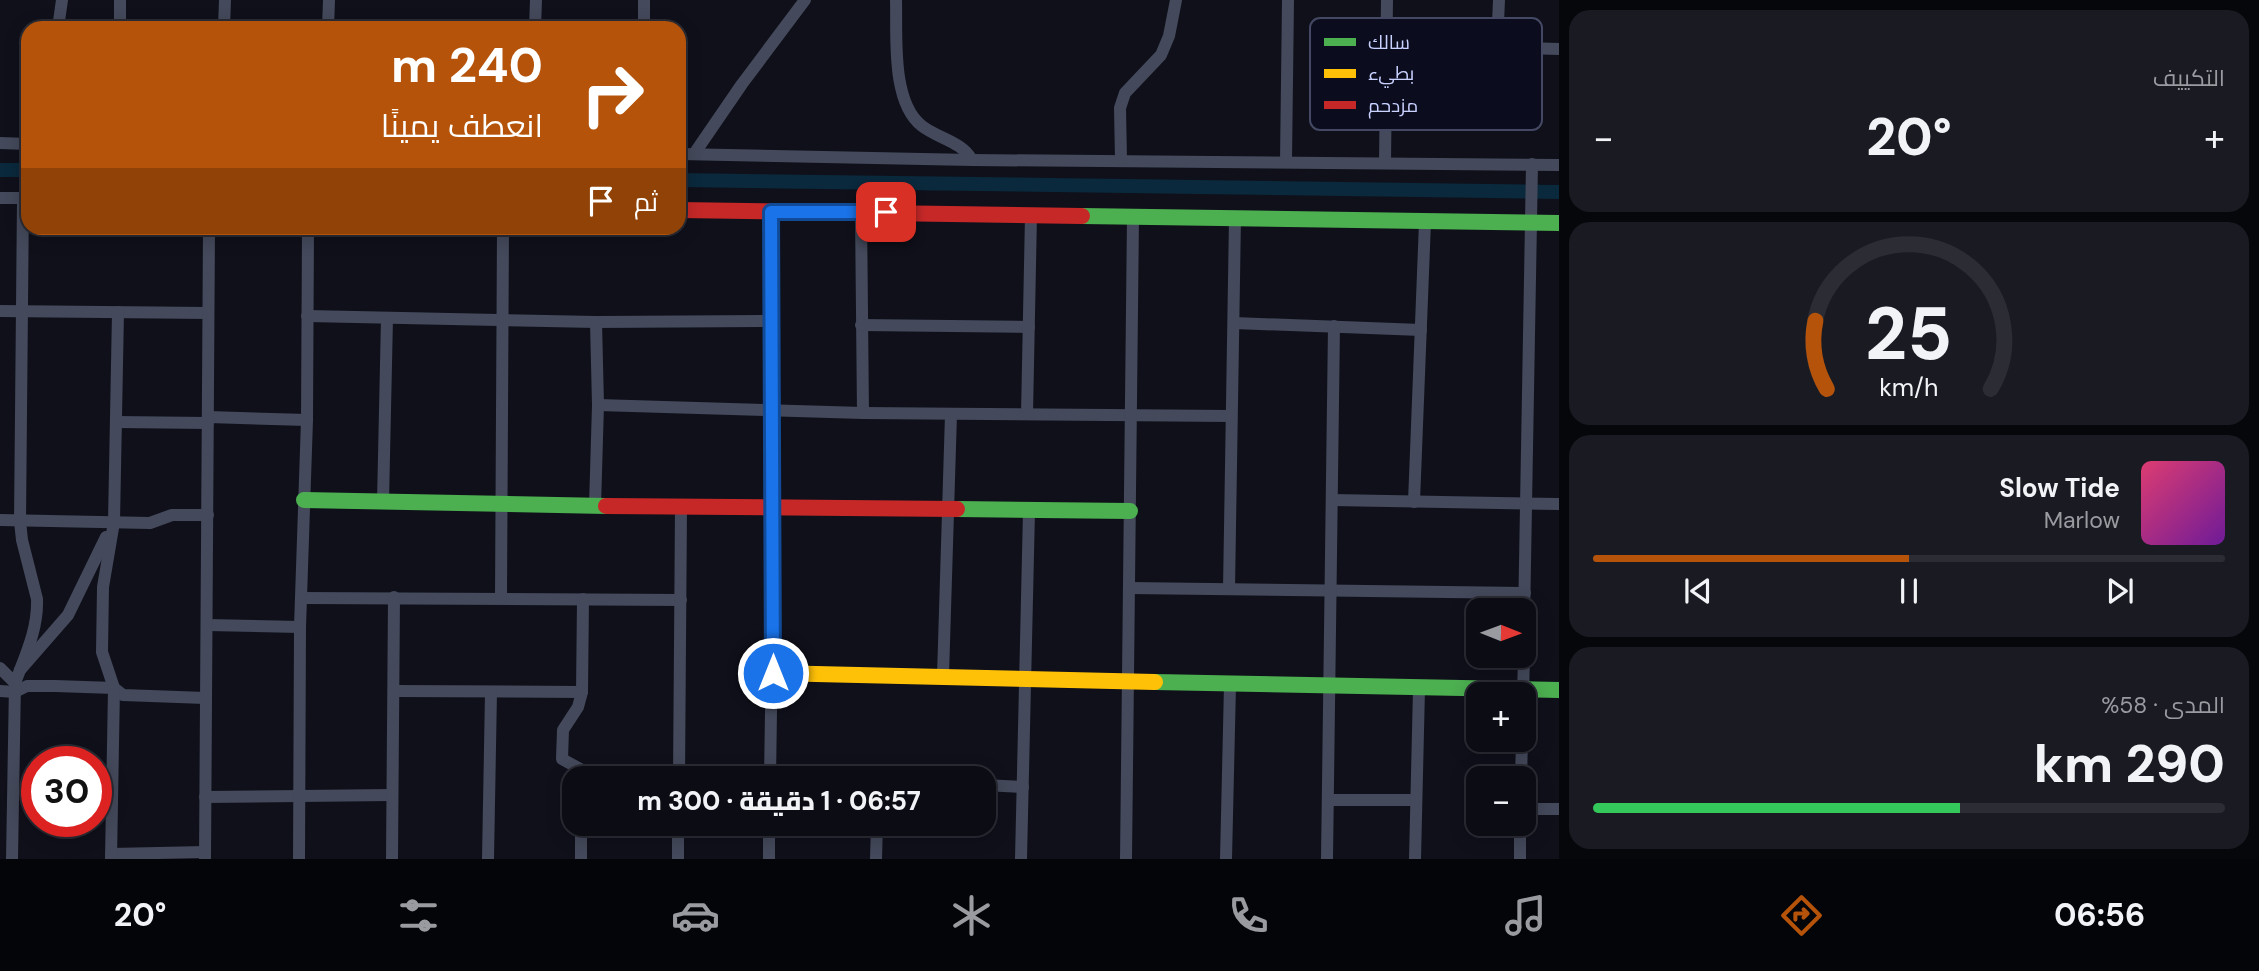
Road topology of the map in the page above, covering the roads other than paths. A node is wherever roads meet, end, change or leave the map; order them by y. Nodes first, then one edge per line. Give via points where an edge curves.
1 (62, 0) edge
2 (120, 0) edge
3 (225, 0) edge
4 (329, 0) edge
5 (536, 0) edge
6 (644, 0) edge
7 (805, 0) edge
8 (897, 0) edge
9 (1175, 0) edge
10 (1288, 0) edge
11 (1387, 0) edge
12 (1499, 0) edge
13 (1387, 18) edge
14 (1498, 18) edge
15 (59, 21) edge
16 (120, 21) edge
17 (225, 21) edge
18 (328, 21) edge
19 (536, 21) edge
20 (644, 21) edge
21 (1385, 130) edge
22 (21, 142) edge
23 (0, 143) edge
24 (686, 154) edge
25 (694, 155) junction
26 (972, 160) junction
27 (1121, 160) junction
28 (1286, 161) junction
29 (1385, 162) junction
30 (1532, 164) junction
31 (1559, 164) edge
32 (0, 198) edge
33 (21, 198) edge
34 (686, 210) edge
35 (771, 212) junction
36 (861, 212) junction
37 (1031, 215) junction
38 (1530, 215) junction
39 (1133, 217) junction
40 (1235, 218) junction
41 (1425, 222) junction
42 (1559, 223) edge
43 (24, 235) edge
44 (209, 235) edge
45 (308, 235) edge
46 (503, 235) edge
47 (0, 311) edge
48 (22, 311) junction
49 (118, 312) junction
50 (208, 313) junction
51 (307, 316) junction
52 (387, 318) junction
53 (503, 320) junction
54 (596, 321) junction
55 (771, 321) junction
56 (1234, 323) junction
57 (861, 324) junction
58 (1334, 326) junction
59 (1029, 327) junction
60 (1421, 330) junction
61 (597, 405) junction
62 (772, 409) junction
63 (863, 413) junction
64 (951, 414) junction
65 (1027, 414) junction
66 (1131, 415) junction
67 (1231, 416) junction
68 (208, 420) junction
69 (307, 420) junction
70 (116, 422) junction
71 (304, 500) junction
72 (1332, 500) junction
73 (383, 502) junction
74 (1414, 502) junction
75 (1526, 503) junction
76 (1559, 504) edge
77 (501, 505) junction
78 (595, 506) junction
79 (681, 507) junction
80 (774, 509) junction
81 (948, 510) junction
82 (1029, 511) junction
83 (1130, 512) junction
84 (208, 515) junction
85 (0, 520) edge
86 (20, 521) junction
87 (114, 522) junction
88 (1129, 588) junction
89 (1228, 589) junction
90 (1331, 590) junction
91 (1525, 593) junction
92 (394, 597) junction
93 (302, 598) junction
94 (501, 598) junction
95 (1525, 598) edge
96 (583, 599) junction
97 (681, 600) junction
98 (206, 625) junction
99 (300, 626) junction
100 (0, 668) edge
101 (773, 673) junction
102 (943, 676) junction
103 (1025, 677) junction
104 (17, 681) junction
105 (1128, 681) junction
106 (1230, 685) junction
107 (1329, 687) junction
108 (114, 688) junction
109 (1419, 689) junction
110 (1466, 690) edge
111 (1559, 690) edge
112 (0, 691) edge
113 (395, 691) junction
114 (1536, 691) edge
115 (491, 692) junction
116 (582, 692) junction
117 (205, 698) junction
118 (571, 766) edge
119 (679, 766) edge
120 (770, 766) edge
121 (996, 786) edge
122 (1023, 787) junction
123 (299, 795) junction
124 (392, 795) junction
125 (205, 796) junction
126 (1328, 800) junction
127 (1416, 800) junction
128 (1536, 809) edge
129 (1559, 809) edge
130 (581, 836) edge
131 (678, 836) edge
132 (769, 836) edge
133 (877, 836) edge
134 (1520, 836) edge
135 (111, 856) edge
136 (205, 856) edge
137 (12, 859) edge
138 (299, 859) edge
139 (392, 859) edge
140 (488, 859) edge
141 (581, 859) edge
142 (678, 859) edge
143 (769, 859) edge
144 (876, 859) edge
145 (1021, 859) edge
146 (1126, 859) edge
147 (1226, 859) edge
148 (1327, 859) edge
149 (1415, 859) edge
150 (1520, 859) edge

1 - 15 street
2 - 16 street
3 - 17 street
4 - 18 street
5 - 19 street
6 - 20 street
7 - 25 street
8 - 26 street via 898,70 906,106 922,125 957,144
9 - 27 street via 1161,55 1125,93 1120,108
10 - 28 street
11 - 13 street
12 - 14 street
21 - 29 street
22 - 23 street
24 - 25 street
25 - 26 street
26 - 27 street
27 - 28 street
28 - 29 street
29 - 30 street
30 - 31 street
30 - 38 street
32 - 33 street
34 - 35 street
35 - 36 street
35 - 55 street
36 - 37 street
36 - 57 street
37 - 39 street
37 - 59 street
38 - 41 street
38 - 42 street
38 - 75 street
39 - 40 street
39 - 66 street
40 - 41 street
40 - 56 street
41 - 60 street
43 - 48 street
44 - 50 street
45 - 51 street
46 - 53 street
47 - 48 street
48 - 49 street
48 - 86 street
49 - 50 street
49 - 70 street
50 - 68 street
51 - 52 street
51 - 69 street
52 - 53 street
52 - 73 street
53 - 54 street
53 - 77 street
54 - 55 street
54 - 61 street
55 - 62 street
56 - 58 street
56 - 67 street
57 - 59 street
57 - 63 street
58 - 60 street
58 - 72 street
59 - 65 street
60 - 74 street
61 - 62 street
61 - 78 street
62 - 63 street
62 - 80 street
63 - 64 street
64 - 65 street
64 - 81 street
65 - 66 street
66 - 67 street
66 - 83 street
67 - 89 street
68 - 69 street
68 - 70 street
68 - 84 street
69 - 71 street
70 - 87 street
71 - 73 street
71 - 93 street
72 - 74 street
72 - 90 street
73 - 77 street
74 - 75 street
75 - 76 street
75 - 91 street
77 - 78 street
77 - 94 street
78 - 79 street
79 - 80 street
79 - 97 street
80 - 81 street
80 - 101 street
81 - 82 street
81 - 102 street
82 - 83 street
82 - 103 street
83 - 88 street
84 - 87 street via 172,515 150,523
84 - 98 street
85 - 86 street
86 - 87 street
86 - 104 street via 38,609
87 - 104 street via 68,614
87 - 108 street via 103,587 102,652
88 - 89 street
88 - 105 street
89 - 90 street
90 - 91 street
90 - 107 street
91 - 95 street
92 - 93 street
92 - 94 street
92 - 113 street
93 - 99 street
94 - 96 street
96 - 97 street
96 - 116 street
97 - 119 street
98 - 99 street
98 - 117 street
99 - 123 street
100 - 104 street
101 - 102 street
101 - 120 street
102 - 103 street
103 - 105 street
103 - 122 street
104 - 108 street via 27,686
104 - 112 street
104 - 137 street
105 - 106 street
105 - 146 street
106 - 107 street
106 - 147 street
107 - 109 street
107 - 126 street
108 - 117 street via 123,695
108 - 135 street
109 - 110 street
109 - 127 street
111 - 114 street
113 - 115 street
113 - 124 street
115 - 116 street
115 - 140 street
116 - 118 street via 563,730 562,759
117 - 125 street
121 - 122 street
122 - 145 street
123 - 124 street
123 - 125 street
123 - 138 street
124 - 139 street
125 - 136 street
126 - 127 street
126 - 148 street
127 - 149 street
128 - 129 street
130 - 141 street
131 - 142 street
132 - 143 street
133 - 144 street
134 - 150 street
135 - 136 street

